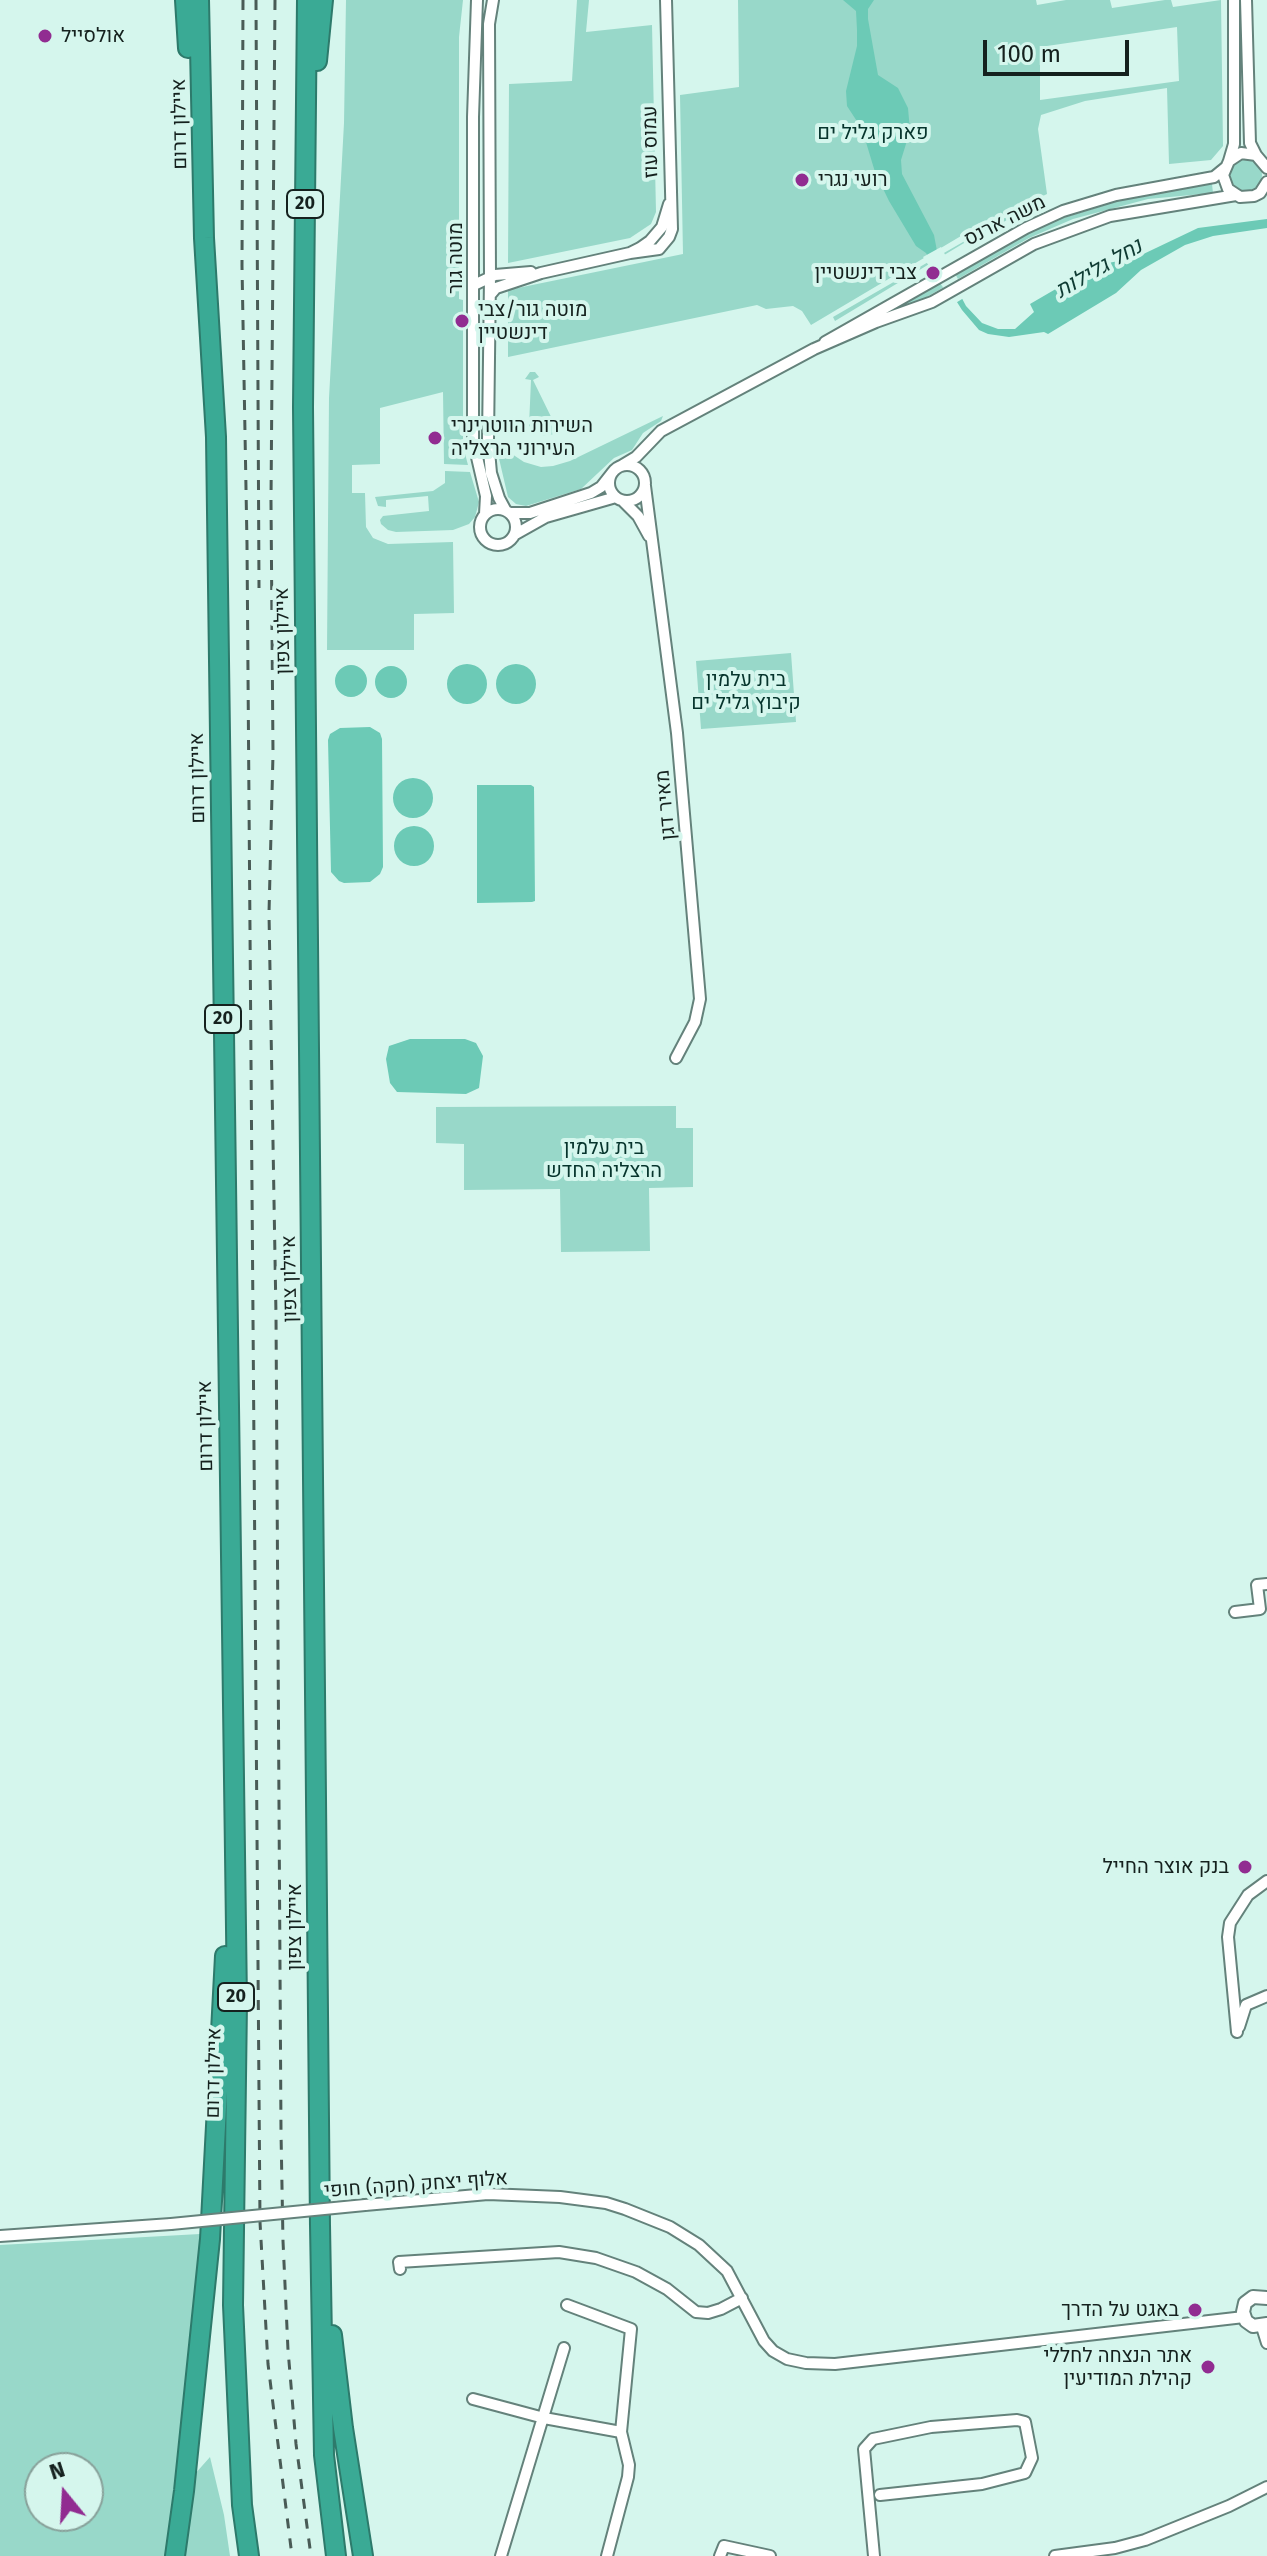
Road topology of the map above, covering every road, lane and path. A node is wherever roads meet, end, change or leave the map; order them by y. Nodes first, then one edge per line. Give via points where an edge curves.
1 (185, 0) edge
2 (199, 0) edge
3 (207, 0) edge
4 (307, 0) edge
5 (316, 0) edge
6 (323, 0) edge
7 (477, 0) edge
8 (493, 0) edge
9 (666, 0) edge
10 (1234, 0) edge
11 (1246, 0) edge
12 (313, 100) junction
13 (1256, 155) junction
14 (1227, 164) junction
15 (1267, 168) edge
16 (1267, 182) edge
17 (1236, 195) junction
18 (204, 238) junction
19 (490, 264) junction
20 (504, 279) junction
21 (486, 284) junction
22 (208, 295) junction
23 (818, 347) junction
24 (303, 407) junction
25 (648, 444) junction
26 (617, 470) junction
27 (644, 480) junction
28 (618, 498) junction
29 (508, 512) junction
30 (485, 514) junction
31 (514, 535) junction
32 (654, 544) junction
33 (676, 1058) dead end
34 (1267, 1584) edge
35 (1235, 1612) dead end
36 (232, 1801) junction
37 (1267, 1881) edge
38 (1267, 1996) edge
39 (320, 2225) junction
40 (0, 2236) edge
41 (400, 2269) dead end
42 (742, 2298) junction
43 (1267, 2298) edge
44 (567, 2305) dead end
45 (1244, 2317) junction
46 (1264, 2326) edge
47 (1267, 2343) edge
48 (564, 2348) dead end
49 (473, 2399) dead end
50 (544, 2418) junction
51 (621, 2432) junction
52 (1267, 2487) edge
53 (880, 2495) dead end
54 (175, 2556) edge
55 (249, 2556) edge
56 (336, 2556) edge
57 (363, 2556) edge
58 (501, 2556) edge
59 (607, 2556) edge
60 (720, 2556) edge
61 (770, 2556) edge
62 (874, 2556) edge
63 (1055, 2556) edge

1 - 18 highway
2 - 18 highway, איילון דרום / 20
3 - 22 highway, איילון דרום / 20
4 - 24 highway, איילון צפון / 20
5 - 12 highway
6 - 12 highway
7 - 21 street, מוטה גור via 474,259
8 - 19 street, מוטה גור
9 - 20 street, עמוס עוז via 673,217 664,244 651,251
10 - 14 street via 1234,144
11 - 13 street via 1250,143
12 - 24 highway
13 - 14 street, משה ארנס via 1241,153
13 - 15 street
14 - 17 street via 1225,182
14 - 23 street, משה ארנס via 1214,177 1063,211
16 - 17 street, משה ארנס via 1254,196
17 - 23 street, משה ארנס via 1100,219 1034,244 932,302
18 - 22 highway, איילון דרום / 20
19 - 20 street
19 - 21 street, מוטה גור
20 - 21 street
20 - 21 street via 496,288
21 - 29 street, מוטה גור via 491,473
21 - 30 street, מוטה גור via 473,440
22 - 36 highway, איילון דרום / 20 via 216,437
23 - 25 street, משה ארנס via 661,431
24 - 39 highway, איילון צפון / 20
25 - 26 street, משה ארנס
25 - 27 street
26 - 27 street via 632,466
26 - 28 street via 610,488
26 - 29 street, משה ארנס via 591,493 530,513
27 - 28 street via 636,499
27 - 32 street, מאיר דגן
28 - 31 street via 546,517
28 - 32 street, מאיר דגן via 638,516
29 - 30 street via 495,509
29 - 31 street via 516,523
30 - 31 street via 480,532 487,542 505,544
32 - 33 street, מאיר דגן via 700,999 695,1022
34 - 35 street via 1257,1585 1260,1609
36 - 54 highway via 210,2239
36 - 55 highway, איילון דרום / 20 via 237,2002 233,2305
37 - 38 street via 1248,1895 1230,1923 1237,2032 1246,2005
39 - 56 highway, איילון צפון / 20 via 324,2455
39 - 57 highway
40 - 42 street, אלוף יצחק (חקה) חופי, bridge via 488,2194 560,2197 606,2203 670,2227 727,2271
41 - 42 street via 399,2262 559,2252 636,2272 696,2312 708,2313
42 - 45 street, אלוף יצחק (חקה) חופי via 773,2351 787,2359 835,2364
43 - 45 street via 1249,2299
44 - 51 street via 631,2329
45 - 46 street via 1249,2324
46 - 47 street
48 - 50 street
49 - 50 street
50 - 51 street
50 - 58 street
51 - 59 street via 628,2477
52 - 63 street via 1145,2540
53 - 62 street via 982,2484 1025,2473 1032,2458 1025,2422 931,2427 873,2439 864,2449
60 - 61 street via 724,2546

